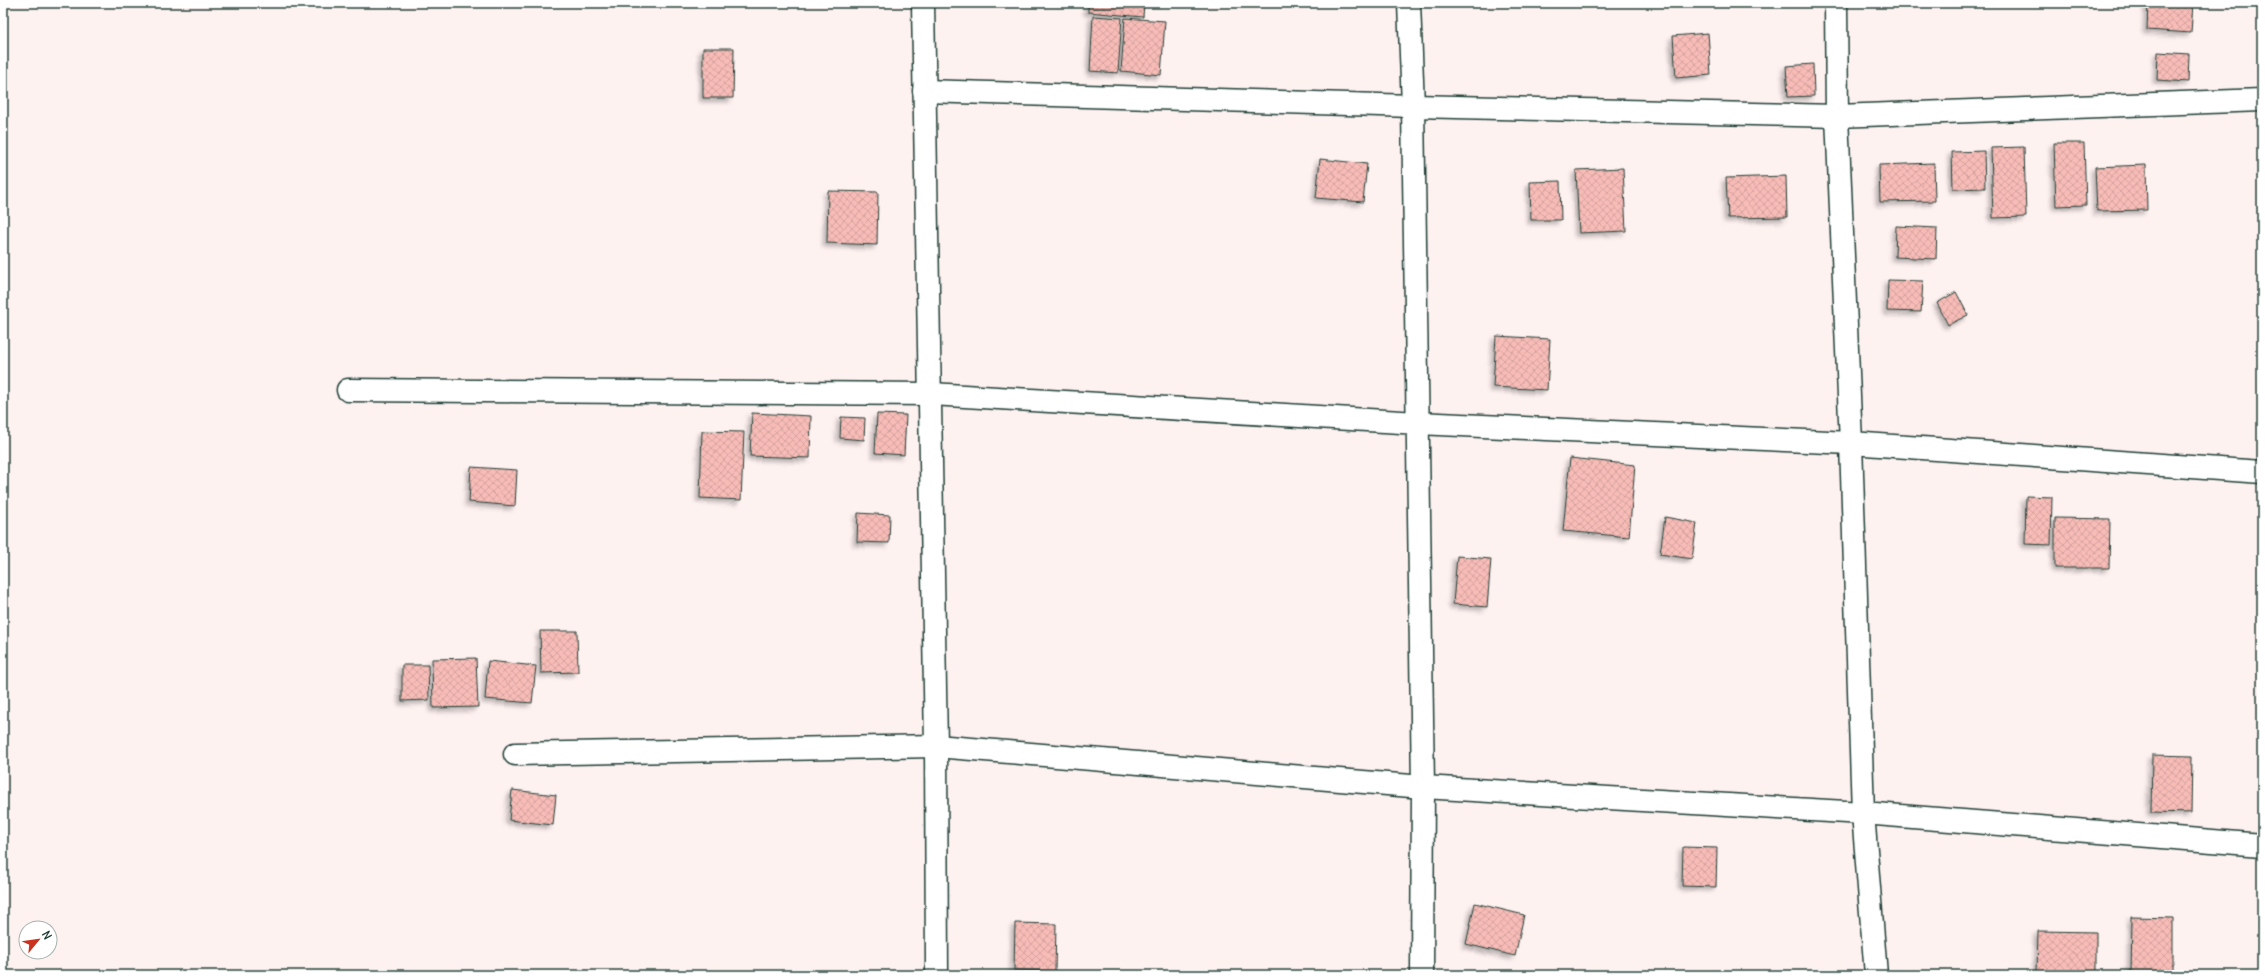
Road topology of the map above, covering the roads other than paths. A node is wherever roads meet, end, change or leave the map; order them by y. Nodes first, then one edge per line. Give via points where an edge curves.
1 (923, 3) edge
2 (1409, 3) edge
3 (1836, 3) edge
4 (924, 91) junction
5 (2262, 100) edge
6 (1413, 106) junction
7 (1837, 116) junction
8 (348, 390) dead end
9 (931, 394) junction
10 (1418, 423) junction
11 (1851, 443) junction
12 (2262, 472) edge
13 (936, 746) junction
14 (515, 754) dead end
15 (1423, 787) junction
16 (1863, 813) junction
17 (2262, 845) edge
18 (936, 975) edge
19 (1422, 975) edge
20 (1876, 975) edge

1 - 4 street
2 - 6 street
3 - 7 street
4 - 6 street
4 - 9 street
5 - 7 street
6 - 7 street
6 - 10 street
7 - 11 street
8 - 9 street
9 - 10 street
9 - 13 street
10 - 11 street
10 - 15 street
11 - 12 street
11 - 16 street
13 - 14 street
13 - 15 street
13 - 18 street
15 - 16 street
15 - 19 street
16 - 17 street
16 - 20 street

